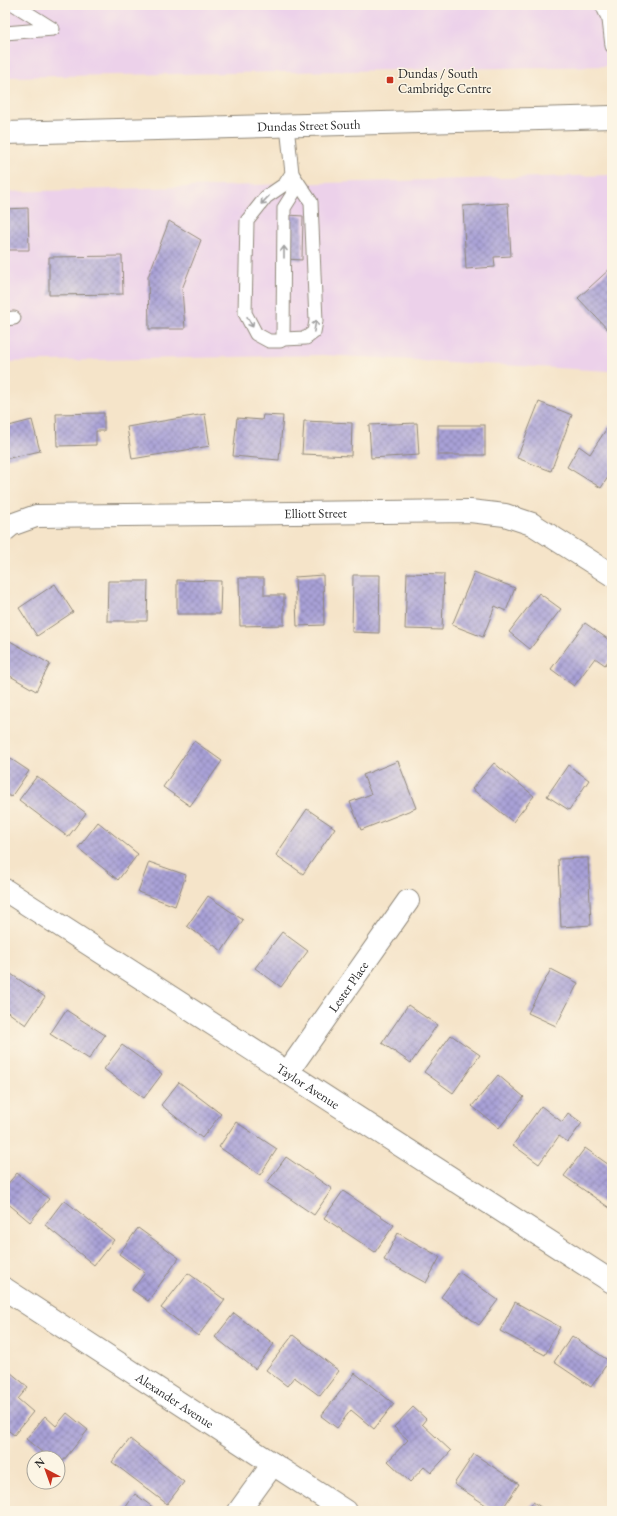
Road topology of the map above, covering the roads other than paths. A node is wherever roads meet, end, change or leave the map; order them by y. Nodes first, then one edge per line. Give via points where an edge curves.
1 (15, 5) edge
2 (602, 5) edge
3 (611, 20) edge
4 (5, 33) edge
5 (612, 46) edge
6 (612, 117) edge
7 (288, 126) junction
8 (5, 133) edge
9 (292, 173) junction
10 (283, 339) junction
11 (5, 530) edge
12 (612, 575) edge
13 (5, 890) edge
14 (408, 901) dead end
15 (287, 1072) junction
16 (612, 1282) edge
17 (5, 1289) edge
18 (273, 1464) junction
19 (239, 1511) edge
20 (346, 1511) edge

1 - 4 lane via 53,29
2 - 3 lane
3 - 5 lane
6 - 7 street, Dundas Street South
7 - 8 street, Dundas Street South
7 - 9 lane
10 -> 9 lane via 284,208 294,192
10 -> 9 lane via 306,338 314,332 316,320 311,202
9 -> 10 lane via 285,184 266,197 247,220 245,313 256,334 269,341
11 - 12 street, Elliott Street via 11,525 36,516 470,511 505,514 532,524
13 - 15 street, Taylor Avenue
14 - 15 street, Lester Place
15 - 16 street, Taylor Avenue
17 - 18 street, Alexander Avenue
18 - 19 street
18 - 20 street, Alexander Avenue

